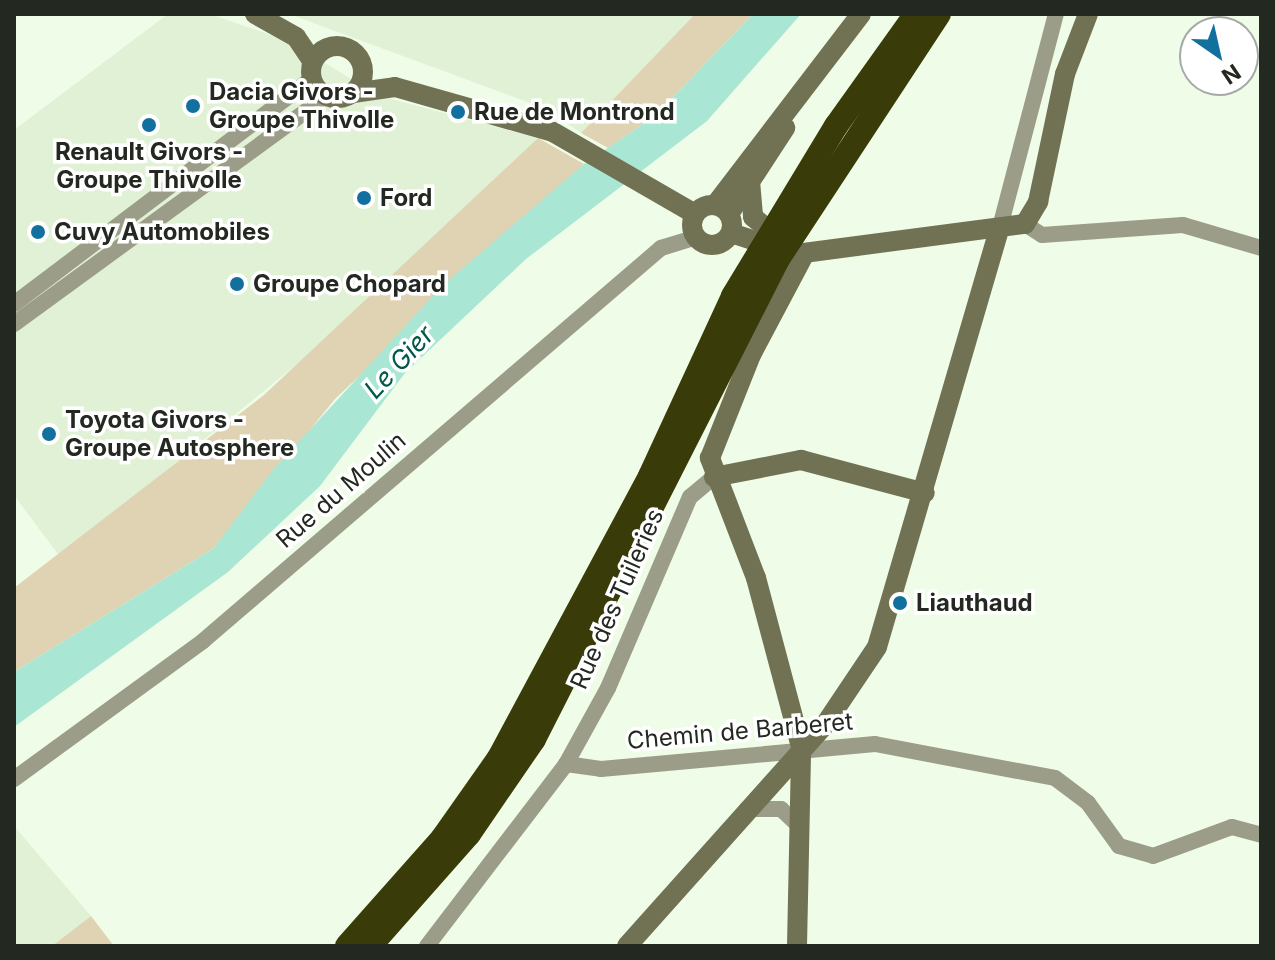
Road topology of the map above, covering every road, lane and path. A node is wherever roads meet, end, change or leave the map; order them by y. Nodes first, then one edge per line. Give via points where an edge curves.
1 (255, 14) edge
2 (861, 14) edge
3 (916, 14) edge
4 (939, 14) edge
5 (1056, 14) edge
6 (1088, 14) edge
7 (275, 23) junction
8 (332, 46) junction
9 (362, 61) junction
10 (312, 70) junction
11 (395, 87) junction
12 (353, 93) junction
13 (800, 95) junction
14 (327, 96) junction
15 (750, 181) junction
16 (695, 214) junction
17 (725, 217) junction
18 (1025, 224) junction
19 (999, 231) junction
20 (696, 237) junction
21 (757, 237) junction
22 (1261, 248) edge
23 (799, 252) junction
24 (14, 304) edge
25 (14, 324) edge
26 (714, 477) junction
27 (925, 493) junction
28 (801, 747) junction
29 (566, 764) junction
30 (14, 779) edge
31 (747, 809) junction
32 (799, 826) junction
33 (1261, 835) edge
34 (347, 946) edge
35 (370, 946) edge
36 (427, 946) edge
37 (627, 946) edge
38 (797, 946) edge

1 - 7 main road
2 - 13 main road
3 - 34 highway via 836,126 733,296 650,476 499,758 442,839
4 - 35 highway via 778,259 534,739 469,834
5 - 19 street
6 - 18 main road via 1065,74 1038,202
7 - 8 main road
7 - 10 main road
8 - 9 main road via 349,48
8 - 10 main road
9 - 11 main road
9 - 12 main road via 363,78
10 - 14 main road
10 - 24 street
11 - 12 main road
11 - 16 main road via 490,110 571,141
12 - 14 main road
13 - 15 main road
13 - 17 main road via 786,105
14 - 25 street
15 - 17 main road
15 - 21 main road
16 - 17 main road
16 - 20 main road
17 - 20 main road via 714,245
17 - 21 main road
18 - 19 main road
18 - 22 street via 1042,235 1183,225
19 - 23 main road via 873,238
19 - 27 main road
20 - 30 street, Rue du Moulin via 661,248 203,641
21 - 23 main road
23 - 26 main road via 713,437
26 - 27 main road via 801,460
26 - 28 main road via 756,578
26 - 29 street, Rue des Tuileries via 690,497 608,688
27 - 28 main road via 877,647 858,683
28 - 29 street, Chemin de Barberet via 601,769
28 - 31 main road
28 - 32 main road
28 - 33 street, Chemin de Barberet via 875,744 1055,778 1088,803 1119,846 1153,856 1232,827
29 - 36 street, Rue des Tuileries
31 - 32 street via 781,809
31 - 37 main road
32 - 38 main road

